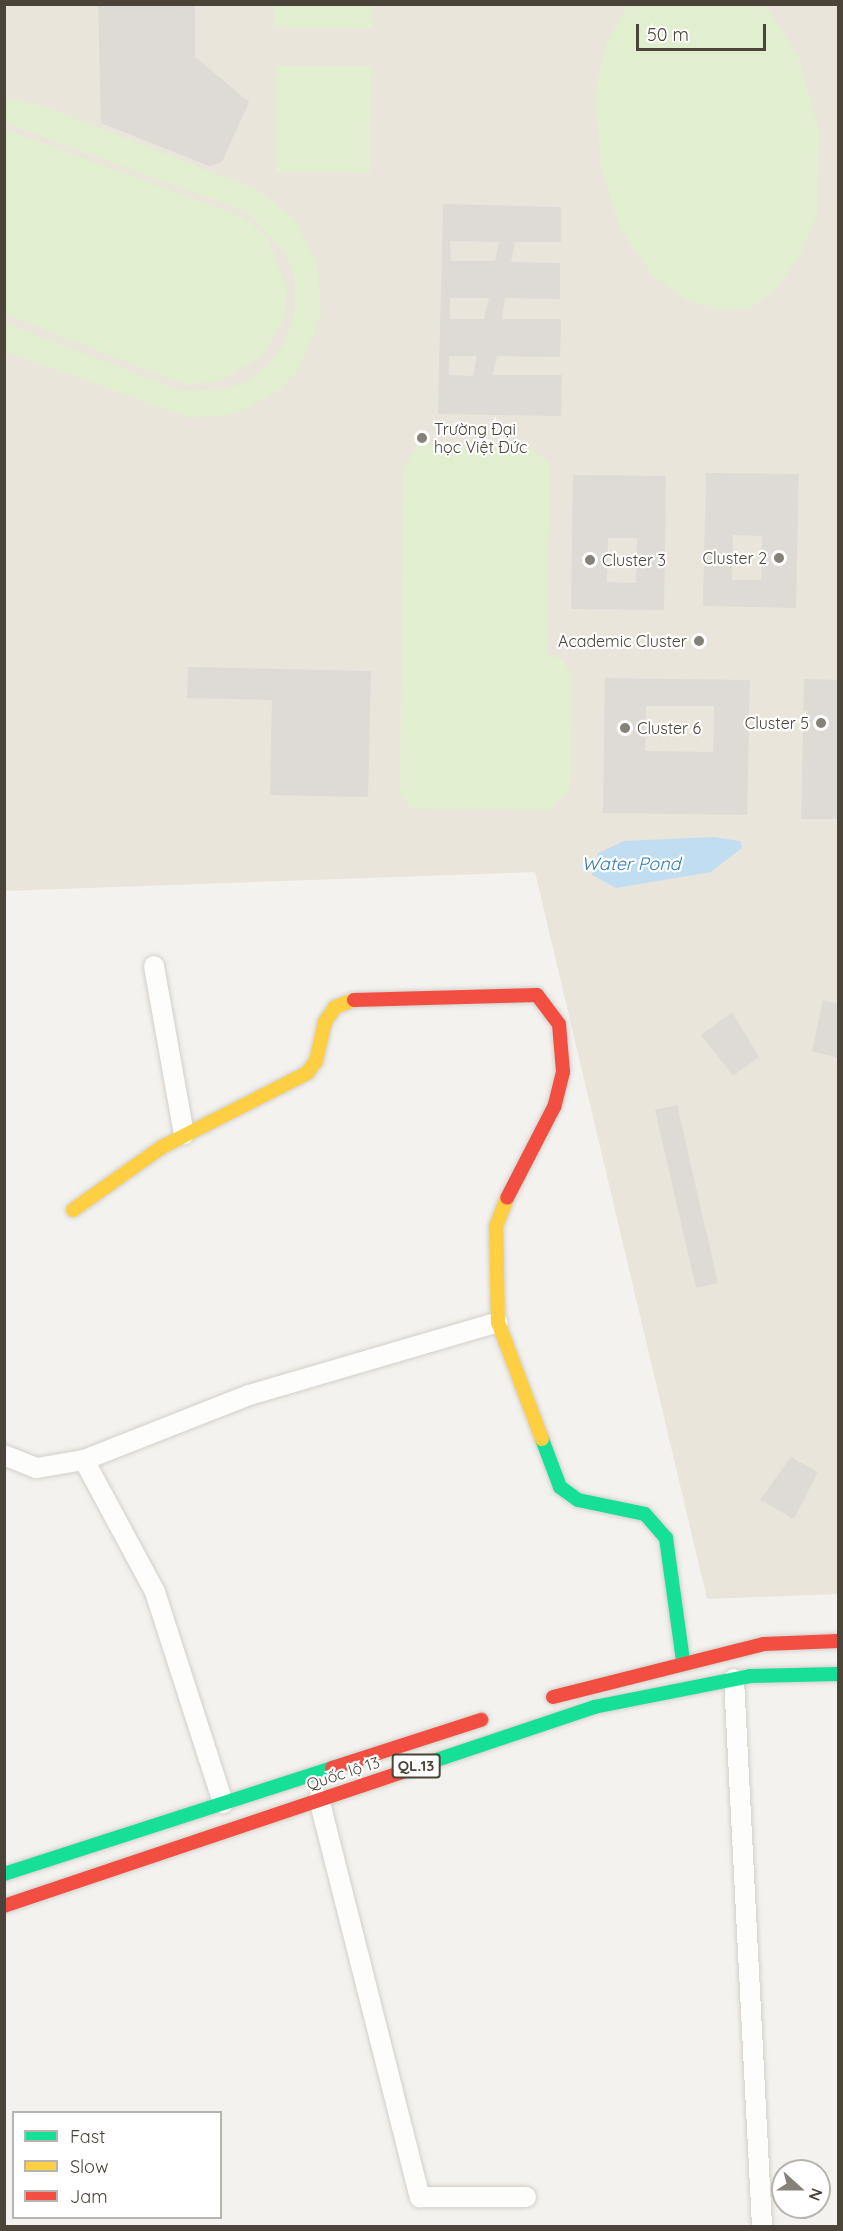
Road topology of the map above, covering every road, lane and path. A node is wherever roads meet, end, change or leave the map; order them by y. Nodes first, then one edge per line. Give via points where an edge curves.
1 (154, 966) dead end
2 (184, 1134) junction
3 (73, 1210) dead end
4 (498, 1322) junction
5 (4, 1455) edge
6 (84, 1460) junction
7 (838, 1641) edge
8 (683, 1661) junction
9 (838, 1674) edge
10 (734, 1679) junction
11 (535, 1703) dead end
12 (501, 1714) dead end
13 (319, 1798) junction
14 (223, 1803) junction
15 (4, 1874) edge
16 (4, 1906) edge
17 (526, 2197) dead end
18 (762, 2226) edge

1 - 2 street
2 - 3 main road
2 - 4 main road via 307,1073 316,1061 325,1022 335,1007 349,1000 537,995 559,1024 563,1072 554,1107 519,1167 496,1227
4 - 6 street via 249,1395
4 - 8 main road via 560,1487 578,1500 645,1514 666,1538
5 - 6 street via 37,1468
6 - 14 street via 155,1592
7 - 8 main road via 764,1644
8 - 11 main road
9 - 10 main road, Quốc lộ 13 / QL.13
10 - 13 main road, Quốc lộ 13 / QL.13 via 594,1707
10 - 18 street
12 - 14 main road, Quốc lộ 13 / QL.13
13 - 16 main road, Quốc lộ 13 / QL.13
13 - 17 street via 420,2197
14 - 15 main road, Quốc lộ 13 / QL.13

